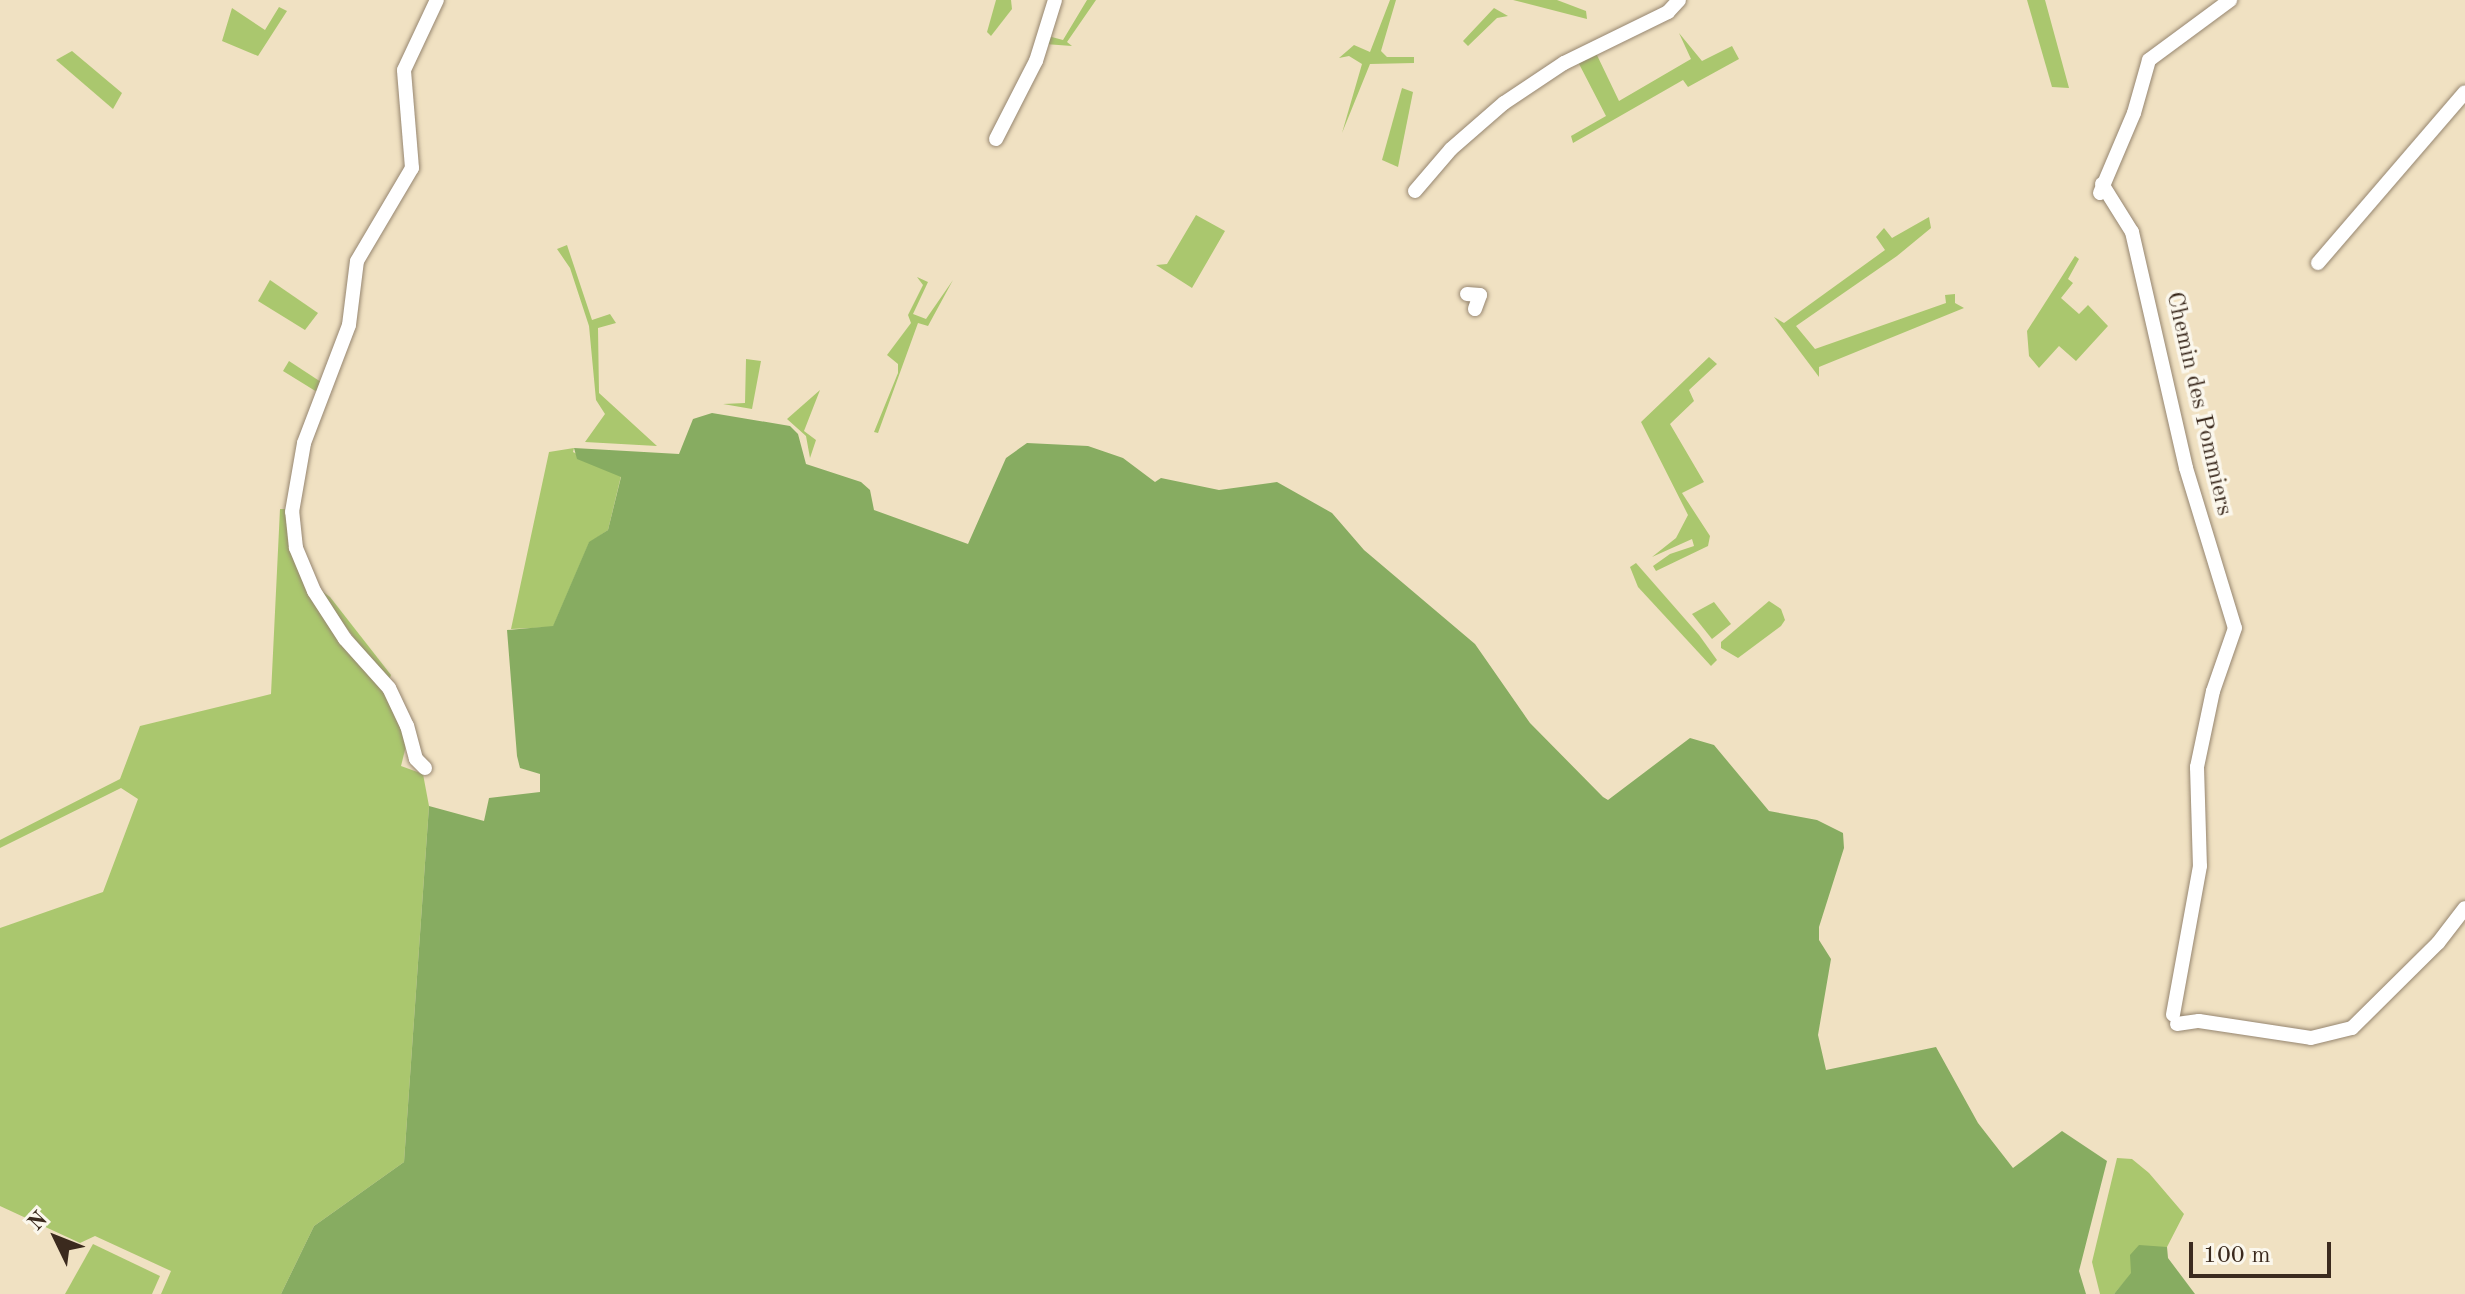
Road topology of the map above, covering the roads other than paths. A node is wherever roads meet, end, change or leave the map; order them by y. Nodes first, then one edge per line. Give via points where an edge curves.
1 (437, 0) edge
2 (1055, 0) edge
3 (1679, 0) edge
4 (2230, 0) edge
5 (2465, 92) edge
6 (996, 139) dead end
7 (1415, 191) dead end
8 (2318, 263) dead end
9 (1467, 294) dead end
10 (1475, 309) dead end
11 (425, 768) dead end
12 (2465, 908) edge

1 - 11 street via 404,70 412,168 357,261 349,325 314,408 293,493 294,539 305,574 345,639 389,688 416,759
2 - 6 street via 1036,61
3 - 7 street via 1668,12 1564,63 1504,103
4 - 12 street, Chemin des Pommiers via 2149,60 2134,113 2100,189 2132,232 2186,468 2235,628 2213,691 2197,767 2200,866 2175,1020 2311,1038 2352,1028 2438,943
5 - 8 street
9 - 10 street via 1480,295

